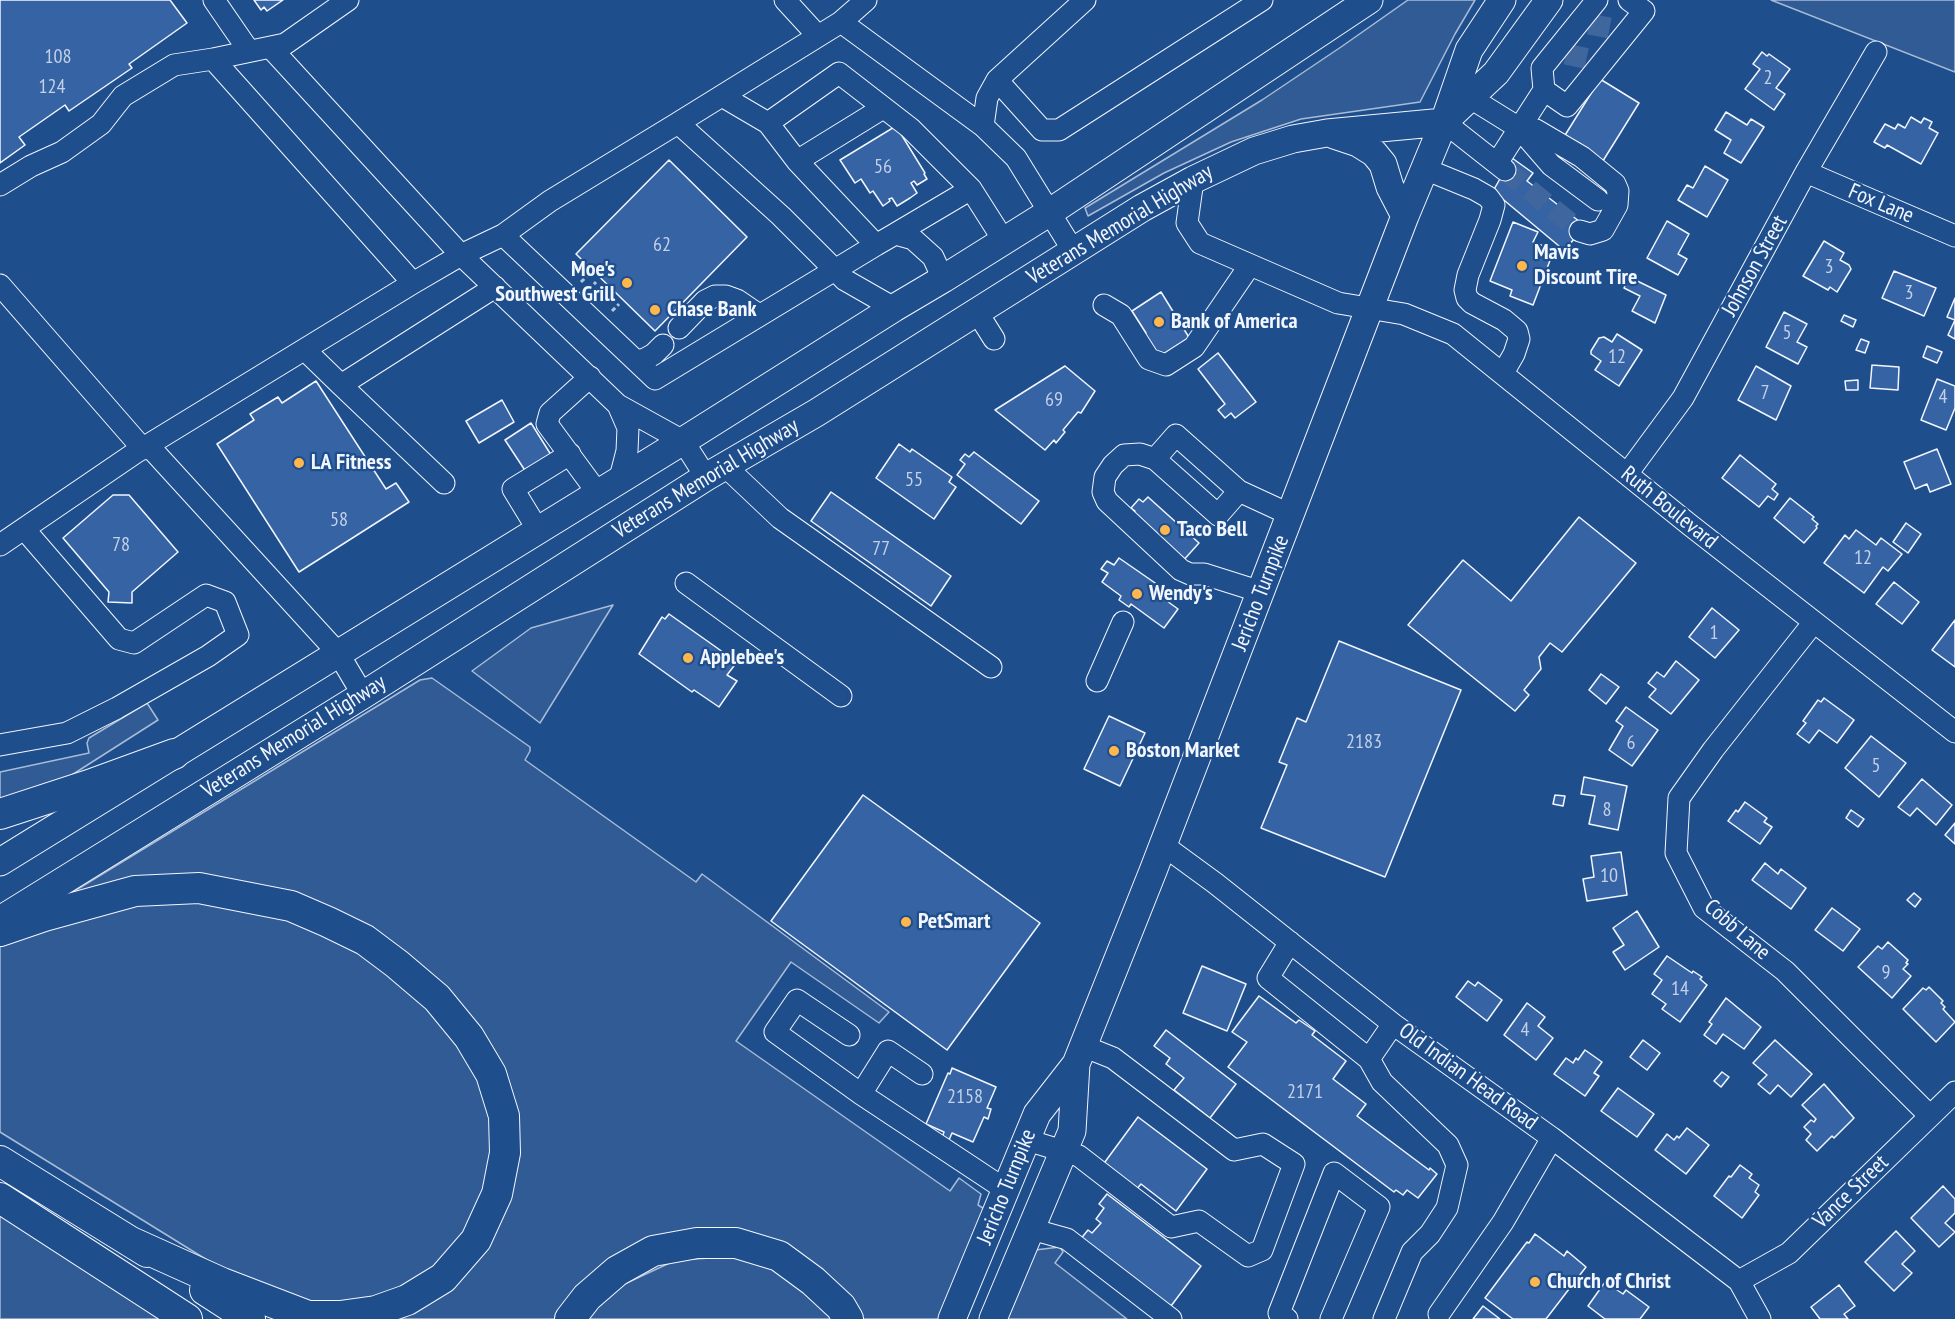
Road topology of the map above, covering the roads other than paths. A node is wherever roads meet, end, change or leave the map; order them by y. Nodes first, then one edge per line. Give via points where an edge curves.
1 (214, 0) edge
2 (348, 0) edge
3 (785, 0) edge
4 (866, 0) edge
5 (1085, 0) edge
6 (1262, 0) edge
7 (1370, 0) edge
8 (1502, 0) edge
9 (1548, 0) edge
10 (1597, 0) edge
11 (1629, 0) edge
12 (841, 22) junction
13 (818, 36) junction
14 (270, 47) junction
15 (1512, 50) junction
16 (249, 51) junction
17 (1876, 52) dead end
18 (1554, 58) junction
19 (213, 59) junction
20 (997, 80) junction
21 (1544, 90) junction
22 (722, 96) junction
23 (1469, 97) junction
24 (883, 108) junction
25 (1444, 122) junction
26 (678, 123) junction
27 (768, 123) junction
28 (982, 126) junction
29 (1519, 128) junction
30 (1328, 133) junction
31 (797, 161) junction
32 (1425, 169) junction
33 (1806, 172) junction
34 (1193, 180) junction
35 (0, 185) edge
36 (971, 189) junction
37 (1598, 201) dead end
38 (1050, 212) junction
39 (1405, 216) junction
40 (1580, 231) dead end
41 (503, 235) junction
42 (904, 236) junction
43 (1955, 236) edge
44 (1004, 241) junction
45 (876, 245) junction
46 (1074, 252) junction
47 (461, 255) junction
48 (1250, 265) junction
49 (834, 270) junction
50 (943, 279) junction
51 (413, 284) junction
52 (0, 285) edge
53 (495, 287) junction
54 (1104, 305) dead end
55 (894, 308) junction
56 (1370, 308) junction
57 (977, 312) junction
58 (759, 315) junction
59 (679, 328) dead end
60 (994, 339) dead end
61 (663, 345) dead end
62 (305, 350) junction
63 (636, 361) junction
64 (1503, 373) junction
65 (590, 377) junction
66 (341, 385) junction
67 (618, 405) junction
68 (683, 441) junction
69 (145, 447) junction
70 (570, 454) junction
71 (1155, 459) junction
72 (716, 472) junction
73 (1627, 474) junction
74 (620, 478) junction
75 (444, 483) dead end
76 (1239, 491) junction
77 (597, 492) junction
78 (1291, 515) junction
79 (25, 530) junction
80 (538, 530) junction
81 (0, 544) edge
82 (686, 583) dead end
83 (1261, 592) junction
84 (1123, 622) dead end
85 (1814, 622) junction
86 (338, 653) junction
87 (991, 667) dead end
88 (1097, 681) dead end
89 (363, 694) junction
90 (842, 696) dead end
91 (1955, 732) edge
92 (0, 745) edge
93 (174, 754) junction
94 (0, 814) edge
95 (1163, 845) junction
96 (0, 862) edge
97 (0, 920) edge
98 (0, 931) edge
99 (1290, 942) junction
100 (1393, 1024) junction
101 (849, 1035) dead end
102 (1079, 1055) junction
103 (1370, 1059) junction
104 (922, 1074) dead end
105 (1955, 1092) edge
106 (861, 1094) junction
107 (1930, 1116) junction
108 (1552, 1138) junction
109 (1027, 1140) junction
110 (1064, 1150) junction
111 (0, 1161) edge
112 (1006, 1190) junction
113 (0, 1198) edge
114 (1031, 1229) junction
115 (131, 1242) junction
116 (1739, 1281) junction
117 (1439, 1314) dead end
118 (1281, 1317) edge
119 (187, 1319) edge
120 (250, 1319) edge
121 (570, 1319) edge
122 (848, 1319) edge
123 (952, 1319) edge
124 (993, 1319) edge
125 (1171, 1319) edge
126 (1331, 1319) edge
127 (1384, 1319) edge
128 (1760, 1319) edge

1 - 16 street
2 - 14 street via 285,44
3 - 13 street
4 - 12 street
5 - 20 street
6 - 20 street via 1059,130 1042,130
7 - 38 main road, Veterans Memorial Highway
8 - 25 main road, Jericho Turnpike via 1469,50
9 - 15 main road, Jericho Turnpike
10 - 18 street via 1584,23
11 - 21 street via 1644,11 1621,31 1567,106
12 - 13 street
12 - 28 street
13 - 22 street
14 - 16 street
14 - 47 street
15 - 18 street
15 - 23 main road, Jericho Turnpike via 1496,72
16 - 19 street
17 - 33 street, Johnson Street
18 - 21 street
19 - 35 street via 174,65 123,96 101,124 62,152 31,165
19 - 51 street
20 - 28 street via 987,98
21 - 29 street
22 - 26 street
22 - 27 street
23 - 25 main road, Jericho Turnpike
23 - 29 street
24 - 27 street via 839,73
24 - 31 street
24 - 36 street via 910,128
25 - 29 street via 1501,167
25 - 30 main road, Veterans Memorial Highway
25 - 32 main road, Jericho Turnpike
26 - 41 street via 550,201
26 - 49 street
27 - 31 street
28 - 38 street via 1016,158
29 - 37 street via 1551,165
29 - 40 street via 1536,130 1582,157 1615,184 1617,205 1603,230 1590,234
30 - 34 main road, Veterans Memorial Highway via 1254,151
30 - 39 main road via 1374,153 1383,164
31 - 45 street
32 - 39 main road, Jericho Turnpike
32 - 64 street via 1474,189 1494,205 1465,290 1472,303 1517,331 1519,339 1514,354
33 - 43 street, Fox Lane
33 - 73 street, Johnson Street via 1683,398
34 - 46 main road, Veterans Memorial Highway
34 - 48 street, Ruth Boulevard via 1187,223 1200,243
36 - 42 street
36 - 44 street
38 - 44 main road, Veterans Memorial Highway
38 - 46 street
39 - 56 main road, Jericho Turnpike
41 - 47 street
41 - 63 street
42 - 45 street
42 - 50 street via 933,257
44 - 50 main road, Veterans Memorial Highway
45 - 49 street
46 - 57 main road, Veterans Memorial Highway
47 - 51 street
47 - 53 street
48 - 54 street via 1194,347 1166,364 1149,358 1121,315
48 - 56 street, Ruth Boulevard via 1338,303
49 - 55 street via 844,280
49 - 58 street
50 - 55 main road, Veterans Memorial Highway
51 - 62 street
52 - 69 street
53 - 65 street
53 - 66 street
55 - 68 main road, Veterans Memorial Highway
56 - 64 street, Ruth Boulevard via 1404,314 1453,334
56 - 78 main road, Jericho Turnpike
57 - 60 street
57 - 72 main road, Veterans Memorial Highway
58 - 59 street via 737,300 715,296
58 - 63 street via 655,379
61 - 63 street via 654,354
62 - 66 street
62 - 69 street
64 - 73 street, Ruth Boulevard
65 - 67 street
65 - 70 street via 550,413 547,424
66 - 75 street
67 - 68 street
67 - 74 street via 628,429
68 - 72 street
68 - 74 main road, Veterans Memorial Highway
69 - 79 street
69 - 86 street
70 - 77 street
70 - 80 street via 513,489
71 - 76 street via 1176,435
71 - 76 street via 1218,515
71 - 83 street via 1140,454 1124,455 1105,477 1103,492 1107,501 1181,570
72 - 87 street
72 - 89 main road, Veterans Memorial Highway
73 - 85 street, Ruth Boulevard
74 - 77 main road, Veterans Memorial Highway
76 - 78 street
77 - 80 main road, Veterans Memorial Highway
78 - 83 main road, Jericho Turnpike
79 - 81 street
79 - 92 street via 118,639 134,644 206,595 225,602 238,635 208,656 67,733
80 - 86 main road, Veterans Memorial Highway
82 - 90 street
83 - 95 main road, Jericho Turnpike
84 - 88 street
85 - 91 street, Ruth Boulevard
85 - 107 street, Cobb Lane via 1679,798 1676,853 1704,908 1785,970
86 - 89 street
86 - 93 main road, Veterans Memorial Highway
89 - 97 main road, Veterans Memorial Highway
93 - 94 highway
93 - 96 main road, Veterans Memorial Highway
95 - 99 street, Old Indian Head Road
95 - 102 main road, Jericho Turnpike
98 - 115 highway via 135,891 199,888 291,906 365,940 397,964 450,1014 491,1074 504,1116 505,1153 497,1194 470,1248 444,1278 407,1300 376,1311 308,1316
99 - 100 street, Old Indian Head Road
99 - 103 street via 1268,978
100 - 103 street
100 - 108 street, Old Indian Head Road
101 - 106 street via 797,1000 775,1032
102 - 109 main road, Jericho Turnpike via 1037,1114
102 - 110 main road, Jericho Turnpike via 1072,1131
102 - 110 street via 1113,1059 1234,1150 1263,1144 1294,1164 1262,1250 1248,1256 1199,1221 1171,1227 1079,1156
103 - 127 street via 1382,1082 1448,1145 1457,1165 1447,1208 1412,1252
104 - 106 street via 888,1051
105 - 107 street, Vance Street
106 - 112 street
107 - 116 street, Vance Street via 1789,1252
108 - 116 street, Old Indian Head Road
108 - 117 street via 1503,1222
109 - 110 street
109 - 112 main road, Jericho Turnpike
110 - 114 main road, Jericho Turnpike
111 - 115 highway
112 - 123 main road, Jericho Turnpike
113 - 119 highway
114 - 124 main road, Jericho Turnpike
114 - 125 street via 1066,1239
115 - 120 highway
116 - 128 street, Old Indian Head Road
118 - 126 street via 1334,1173 1379,1207
121 - 122 highway via 616,1271 653,1251 726,1243 779,1256 841,1306

